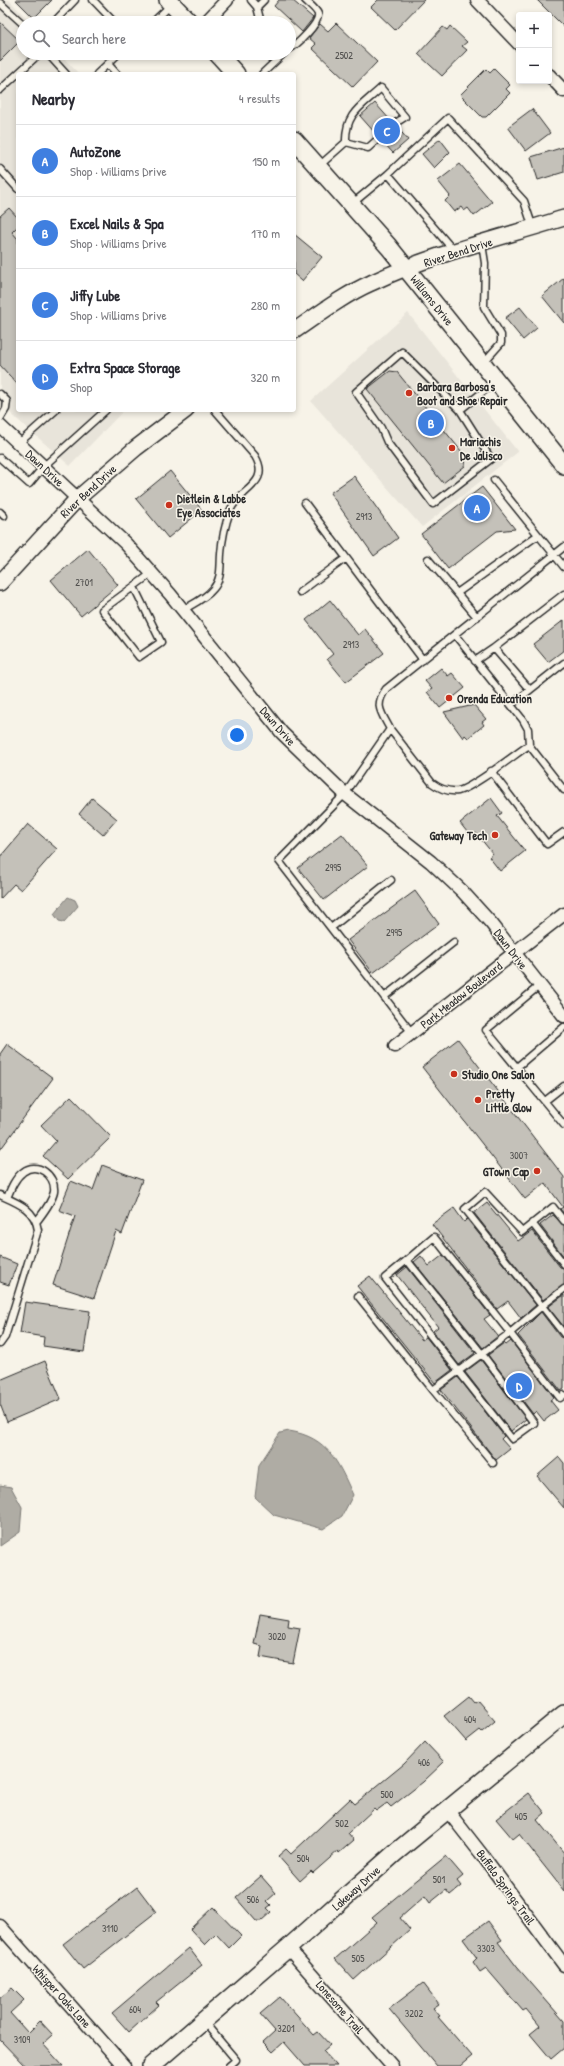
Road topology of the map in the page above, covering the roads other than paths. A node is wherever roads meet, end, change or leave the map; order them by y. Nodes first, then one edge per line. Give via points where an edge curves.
1 (75, 0) edge
2 (93, 0) edge
3 (227, 0) edge
4 (251, 0) edge
5 (264, 0) edge
6 (305, 0) edge
7 (477, 0) edge
8 (170, 2) edge
9 (0, 3) edge
10 (257, 7) junction
11 (60, 16) edge
12 (108, 16) edge
13 (158, 16) edge
14 (183, 16) edge
15 (211, 16) edge
16 (259, 16) edge
17 (16, 18) edge
18 (516, 41) edge
19 (296, 46) edge
20 (32, 60) edge
21 (53, 60) edge
22 (112, 60) edge
23 (223, 60) edge
24 (277, 60) edge
25 (108, 64) junction
26 (19, 72) edge
27 (64, 72) edge
28 (99, 72) edge
29 (116, 72) edge
30 (234, 72) edge
31 (264, 72) edge
32 (16, 75) edge
33 (552, 78) edge
34 (0, 90) edge
35 (564, 91) edge
36 (394, 124) dead end
37 (379, 138) dead end
38 (346, 142) junction
39 (296, 145) edge
40 (318, 167) junction
41 (0, 169) edge
42 (388, 174) junction
43 (16, 187) edge
44 (352, 204) junction
45 (564, 218) edge
46 (533, 228) junction
47 (482, 244) junction
48 (455, 252) junction
49 (406, 268) junction
50 (296, 330) edge
51 (483, 364) junction
52 (496, 381) junction
53 (0, 394) edge
54 (460, 410) junction
55 (54, 412) edge
56 (104, 412) edge
57 (183, 412) edge
58 (217, 412) edge
59 (1, 426) edge
60 (19, 443) junction
61 (0, 458) edge
62 (564, 465) edge
63 (44, 466) junction
64 (494, 480) dead end
65 (78, 498) junction
66 (305, 503) dead end
67 (538, 535) junction
68 (564, 547) edge
69 (554, 555) junction
70 (346, 558) junction
71 (428, 559) dead end
72 (564, 567) edge
73 (152, 573) junction
74 (0, 583) edge
75 (134, 587) junction
76 (300, 592) dead end
77 (457, 593) junction
78 (564, 594) edge
79 (183, 610) junction
80 (478, 617) junction
81 (455, 635) junction
82 (494, 648) junction
83 (424, 660) junction
84 (475, 661) junction
85 (564, 663) edge
86 (530, 690) junction
87 (511, 705) junction
88 (390, 729) junction
89 (529, 745) junction
90 (491, 771) junction
91 (564, 790) edge
92 (345, 794) junction
93 (564, 832) edge
94 (391, 880) dead end
95 (564, 914) edge
96 (331, 928) junction
97 (454, 942) dead end
98 (514, 953) junction
99 (539, 986) junction
100 (384, 997) junction
101 (564, 1016) edge
102 (564, 1027) edge
103 (412, 1033) junction
104 (395, 1046) dead end
105 (517, 1067) junction
106 (564, 1086) edge
107 (545, 1101) junction
108 (564, 1125) edge
109 (0, 1195) edge
110 (7, 1198) junction
111 (37, 1221) junction
112 (564, 1221) edge
113 (532, 1223) junction
114 (406, 1260) junction
115 (564, 1264) edge
116 (564, 1289) edge
117 (358, 1296) dead end
118 (542, 1306) junction
119 (510, 1333) junction
120 (564, 1334) edge
121 (0, 1344) edge
122 (482, 1354) junction
123 (459, 1372) junction
124 (433, 1390) junction
125 (563, 1399) edge
126 (493, 1463) dead end
127 (564, 1714) edge
128 (447, 1810) junction
129 (0, 1926) edge
130 (288, 1948) junction
131 (564, 1965) edge
132 (202, 2021) junction
133 (124, 2066) edge
134 (150, 2066) edge
135 (229, 2066) edge
136 (392, 2066) edge

1 - 11 lane
2 - 12 lane
3 - 15 street
4 - 10 lane
5 - 10 lane
6 - 19 lane via 318,14 318,21
7 - 18 street
8 - 13 lane
8 - 14 main road
9 - 17 lane
10 - 16 lane
20 - 26 lane
21 - 27 lane
22 - 25 lane
23 - 30 main road
24 - 31 lane
25 - 28 lane
25 - 29 lane
32 - 34 lane
33 - 35 street
36 - 38 lane via 405,117 381,88 350,117 346,129
37 - 38 lane via 368,148
38 - 40 lane
39 - 40 main road, Williams Drive
40 - 44 main road, Williams Drive
41 - 43 lane
42 - 44 lane
42 - 46 lane via 448,118 524,201
42 - 48 lane
44 - 49 main road, Williams Drive
45 - 46 street, River Bend Drive
46 - 47 street, River Bend Drive
47 - 48 street, River Bend Drive
47 - 51 lane via 485,263 484,307 501,335 501,344
48 - 49 street, River Bend Drive
49 - 50 street, River Bend Drive via 370,283
49 - 51 main road, Williams Drive
51 - 52 main road, Williams Drive
52 - 54 lane
52 - 62 main road, Williams Drive
53 - 59 lane via 7,401
54 - 54 lane via 491,458 433,504 387,442 381,428 356,392 402,352
55 - 60 lane
56 - 63 lane
57 - 65 street, River Bend Drive via 136,448
58 - 79 lane via 255,456 260,472 256,483 234,502 230,512 224,531 219,580 214,589
59 - 60 street, Dawn Drive
60 - 63 street, Dawn Drive
61 - 63 lane via 29,484
63 - 65 street, Dawn Drive
64 - 67 lane
65 - 73 street, Dawn Drive
65 - 74 street, River Bend Drive
66 - 70 lane
67 - 69 lane
67 - 77 lane
68 - 69 lane
69 - 72 lane
69 - 80 lane
70 - 76 lane
70 - 83 lane
71 - 77 lane
73 - 75 lane
73 - 79 street, Dawn Drive
75 - 75 lane via 102,610 139,657 161,642
77 - 80 lane
78 - 82 lane
79 - 92 street, Dawn Drive via 282,733
80 - 81 lane
81 - 83 lane
81 - 84 lane
82 - 84 lane
82 - 86 lane
83 - 88 lane via 386,689 380,697 379,710
84 - 87 lane
85 - 86 lane
86 - 87 lane
87 - 89 lane via 528,729
88 - 90 lane via 438,788 448,791 466,788
88 - 92 lane
89 - 90 lane
89 - 91 lane
90 - 93 lane via 547,844
92 - 96 lane via 279,861
92 - 98 street, Dawn Drive via 452,881 491,923
94 - 96 lane
95 - 98 street, Park Meadow Boulevard
96 - 100 lane
97 - 100 lane
98 - 99 street, Dawn Drive
98 - 103 street, Park Meadow Boulevard
99 - 101 street, Dawn Drive
99 - 105 lane via 486,1030
100 - 103 lane
102 - 105 lane
103 - 104 street, Park Meadow Boulevard
105 - 107 lane
106 - 107 lane
107 - 108 lane
109 - 110 lane
110 - 111 lane via 19,1203
110 - 111 lane via 24,1171 32,1168 46,1172 54,1185 54,1192
111 - 121 lane via 38,1230 5,1337
112 - 113 lane via 553,1207
113 - 115 lane
113 - 118 lane via 522,1232 485,1192 465,1209
114 - 119 lane via 434,1237
114 - 122 lane
114 - 123 lane via 385,1278
116 - 118 lane
117 - 124 lane
118 - 119 lane
118 - 120 lane
119 - 122 lane
119 - 125 lane
122 - 123 lane
122 - 123 lane via 534,1423 512,1439
123 - 124 lane
124 - 126 lane
127 - 128 main road, Lakeway Drive
128 - 130 main road, Lakeway Drive
128 - 131 street, Buffalo Springs Trail
129 - 133 street, Whisper Oaks Lane
130 - 132 main road, Lakeway Drive
130 - 136 street, Lonesome Trail
132 - 134 main road, Lakeway Drive
132 - 135 lane via 236,2060

